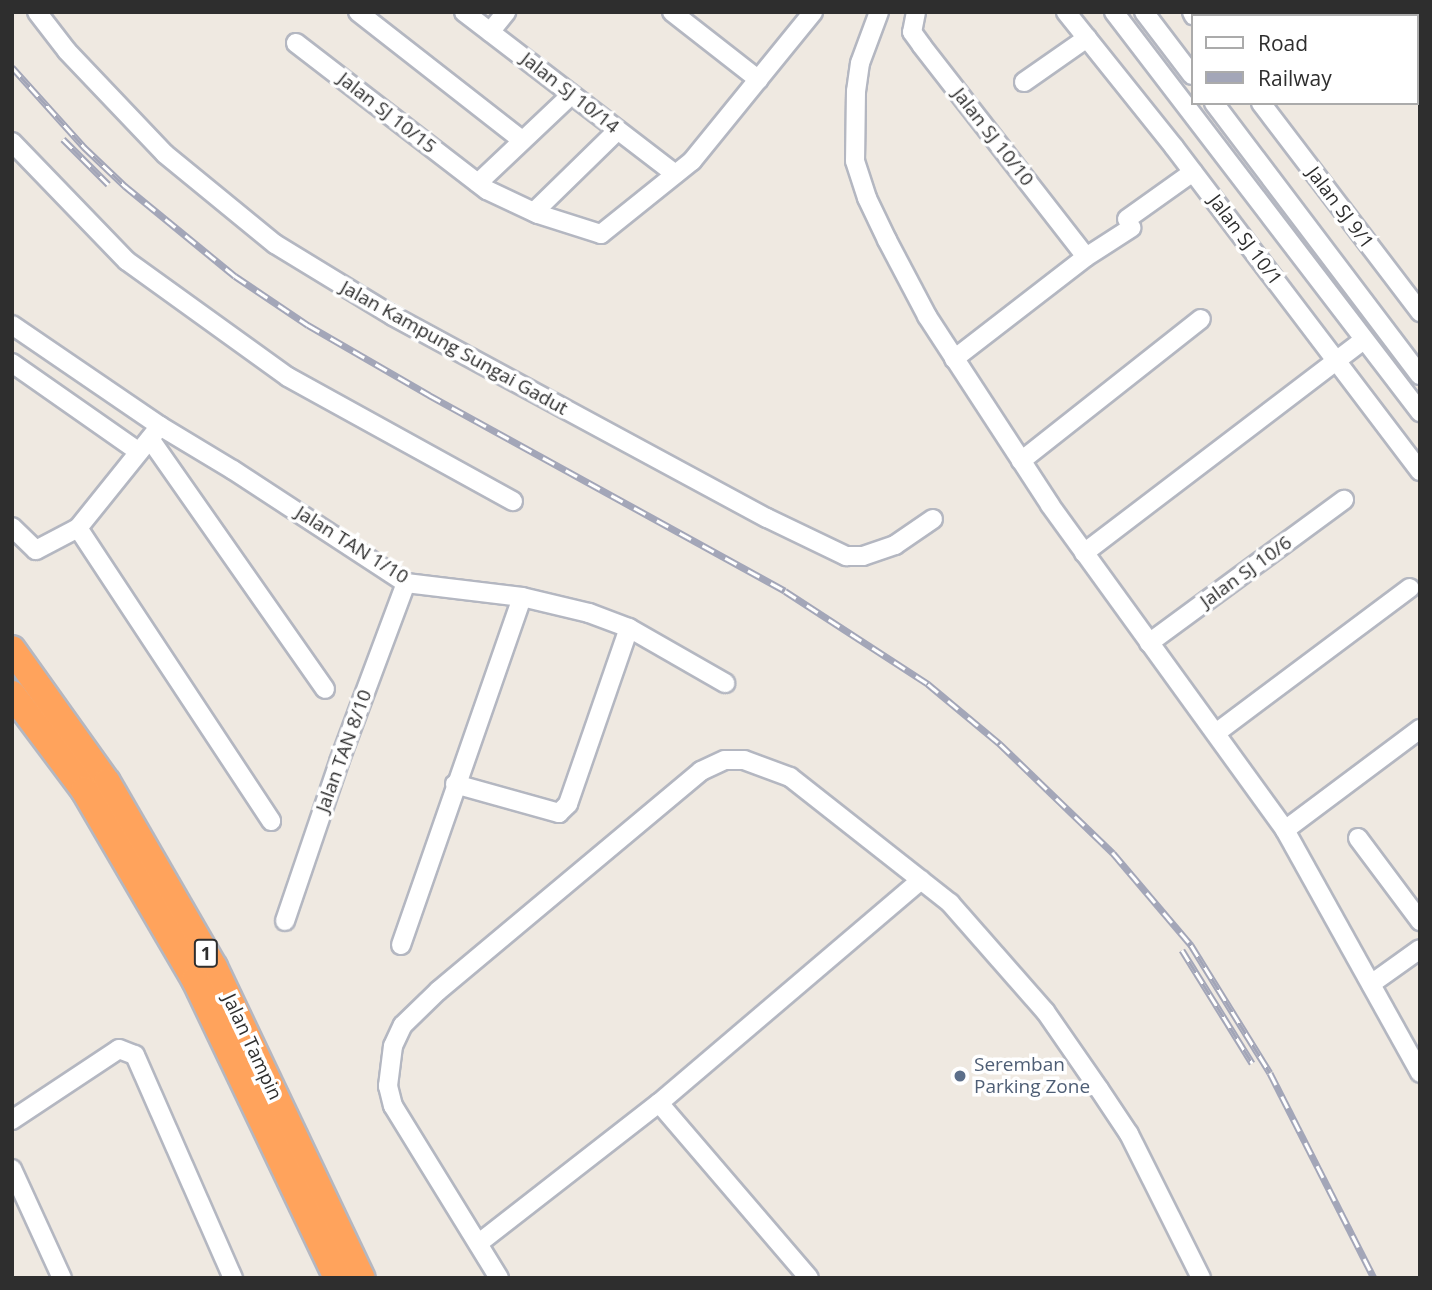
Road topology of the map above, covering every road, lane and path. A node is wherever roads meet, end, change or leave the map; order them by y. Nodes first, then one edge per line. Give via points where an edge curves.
1 (37, 12) edge
2 (358, 12) edge
3 (464, 12) edge
4 (506, 12) edge
5 (672, 12) edge
6 (813, 12) edge
7 (879, 12) edge
8 (916, 12) edge
9 (1066, 12) edge
10 (1114, 12) edge
11 (1144, 12) edge
12 (490, 32) junction
13 (1087, 38) junction
14 (296, 43) dead end
15 (1190, 72) edge
16 (759, 80) junction
17 (1024, 82) dead end
18 (571, 95) junction
19 (1216, 105) edge
20 (1263, 105) edge
21 (618, 130) junction
22 (522, 140) junction
23 (12, 142) edge
24 (1193, 172) junction
25 (675, 174) junction
26 (478, 183) junction
27 (534, 212) junction
28 (1086, 257) junction
29 (1420, 312) edge
30 (1201, 319) dead end
31 (12, 326) edge
32 (1364, 340) junction
33 (954, 359) junction
34 (1336, 362) junction
35 (12, 363) edge
36 (1420, 375) edge
37 (1420, 412) edge
38 (150, 439) junction
39 (1021, 461) junction
40 (1420, 471) edge
41 (1343, 500) dead end
42 (513, 501) dead end
43 (933, 519) dead end
44 (12, 527) edge
45 (78, 528) junction
46 (1084, 553) junction
47 (406, 583) junction
48 (1410, 588) dead end
49 (522, 597) junction
50 (629, 628) junction
51 (1149, 643) junction
52 (12, 649) edge
53 (725, 682) dead end
54 (325, 689) dead end
55 (12, 694) edge
56 (1420, 729) edge
57 (1216, 733) junction
58 (455, 784) junction
59 (271, 821) dead end
60 (1285, 830) junction
61 (1358, 838) dead end
62 (921, 880) junction
63 (285, 921) dead end
64 (1420, 921) edge
65 (401, 945) dead end
66 (1420, 949) edge
67 (1371, 984) junction
68 (1420, 1073) edge
69 (659, 1103) junction
70 (12, 1120) edge
71 (12, 1169) edge
72 (479, 1243) junction
73 (62, 1278) edge
74 (233, 1278) edge
75 (337, 1278) edge
76 (362, 1278) edge
77 (499, 1278) edge
78 (809, 1278) edge
79 (1201, 1278) edge

1 - 43 street, Jalan Kampung Sungai Gadut via 67,51 165,154 275,244 382,310 846,556 863,556 895,545
2 - 22 street
3 - 12 street, Jalan SJ 10/14
4 - 12 street
5 - 16 street
6 - 16 street
7 - 33 street via 860,63 855,161 887,240
8 - 28 street, Jalan SJ 10/10 via 912,32
9 - 13 street, Jalan SJ 10/1
10 - 32 street
11 - 15 street
12 - 18 street, Jalan SJ 10/14
13 - 17 street
13 - 24 street, Jalan SJ 10/1
14 - 26 street, Jalan SJ 10/15
16 - 25 street via 692,161
18 - 21 street, Jalan SJ 10/14
18 - 22 street
19 - 36 street
20 - 29 street, Jalan SJ 9/1
21 - 25 street, Jalan SJ 10/14
21 - 27 street
22 - 26 street
23 - 42 street via 127,261 288,377
24 - 28 street
24 - 34 street, Jalan SJ 10/1
25 - 27 street, Jalan SJ 10/15 via 601,233
26 - 27 street, Jalan SJ 10/15
28 - 33 street
30 - 39 street
31 - 38 street, Jalan TAN 1/10
32 - 34 street
32 - 37 street
33 - 39 street
34 - 40 street, Jalan SJ 10/1
34 - 46 street
35 - 38 street
38 - 45 street
38 - 47 street, Jalan TAN 1/10 via 233,470
38 - 54 street
39 - 46 street
41 - 51 street, Jalan SJ 10/6
44 - 45 street via 36,550
45 - 59 street
46 - 51 street
47 - 49 street, Jalan TAN 1/10
47 - 63 street, Jalan TAN 8/10
48 - 57 street
49 - 50 street, Jalan TAN 1/10
49 - 58 street
50 - 53 street, Jalan TAN 1/10
50 - 58 street via 568,804 559,813
51 - 57 street
52 - 76 highway, Jalan Tampin / 1 via 107,782 214,967
55 - 75 highway, Jalan Tampin / 1 via 84,790 195,980
56 - 60 street
57 - 60 street
58 - 65 street
60 - 67 street
61 - 64 street
62 - 69 street
62 - 72 street via 790,777 744,760 725,760 701,771 438,991 403,1025 393,1046 388,1086 393,1106
62 - 79 street via 950,903 1045,1011 1129,1134
66 - 67 street
67 - 68 street
69 - 72 street
69 - 78 street
70 - 74 street via 119,1049 135,1055
71 - 73 street
72 - 77 street

